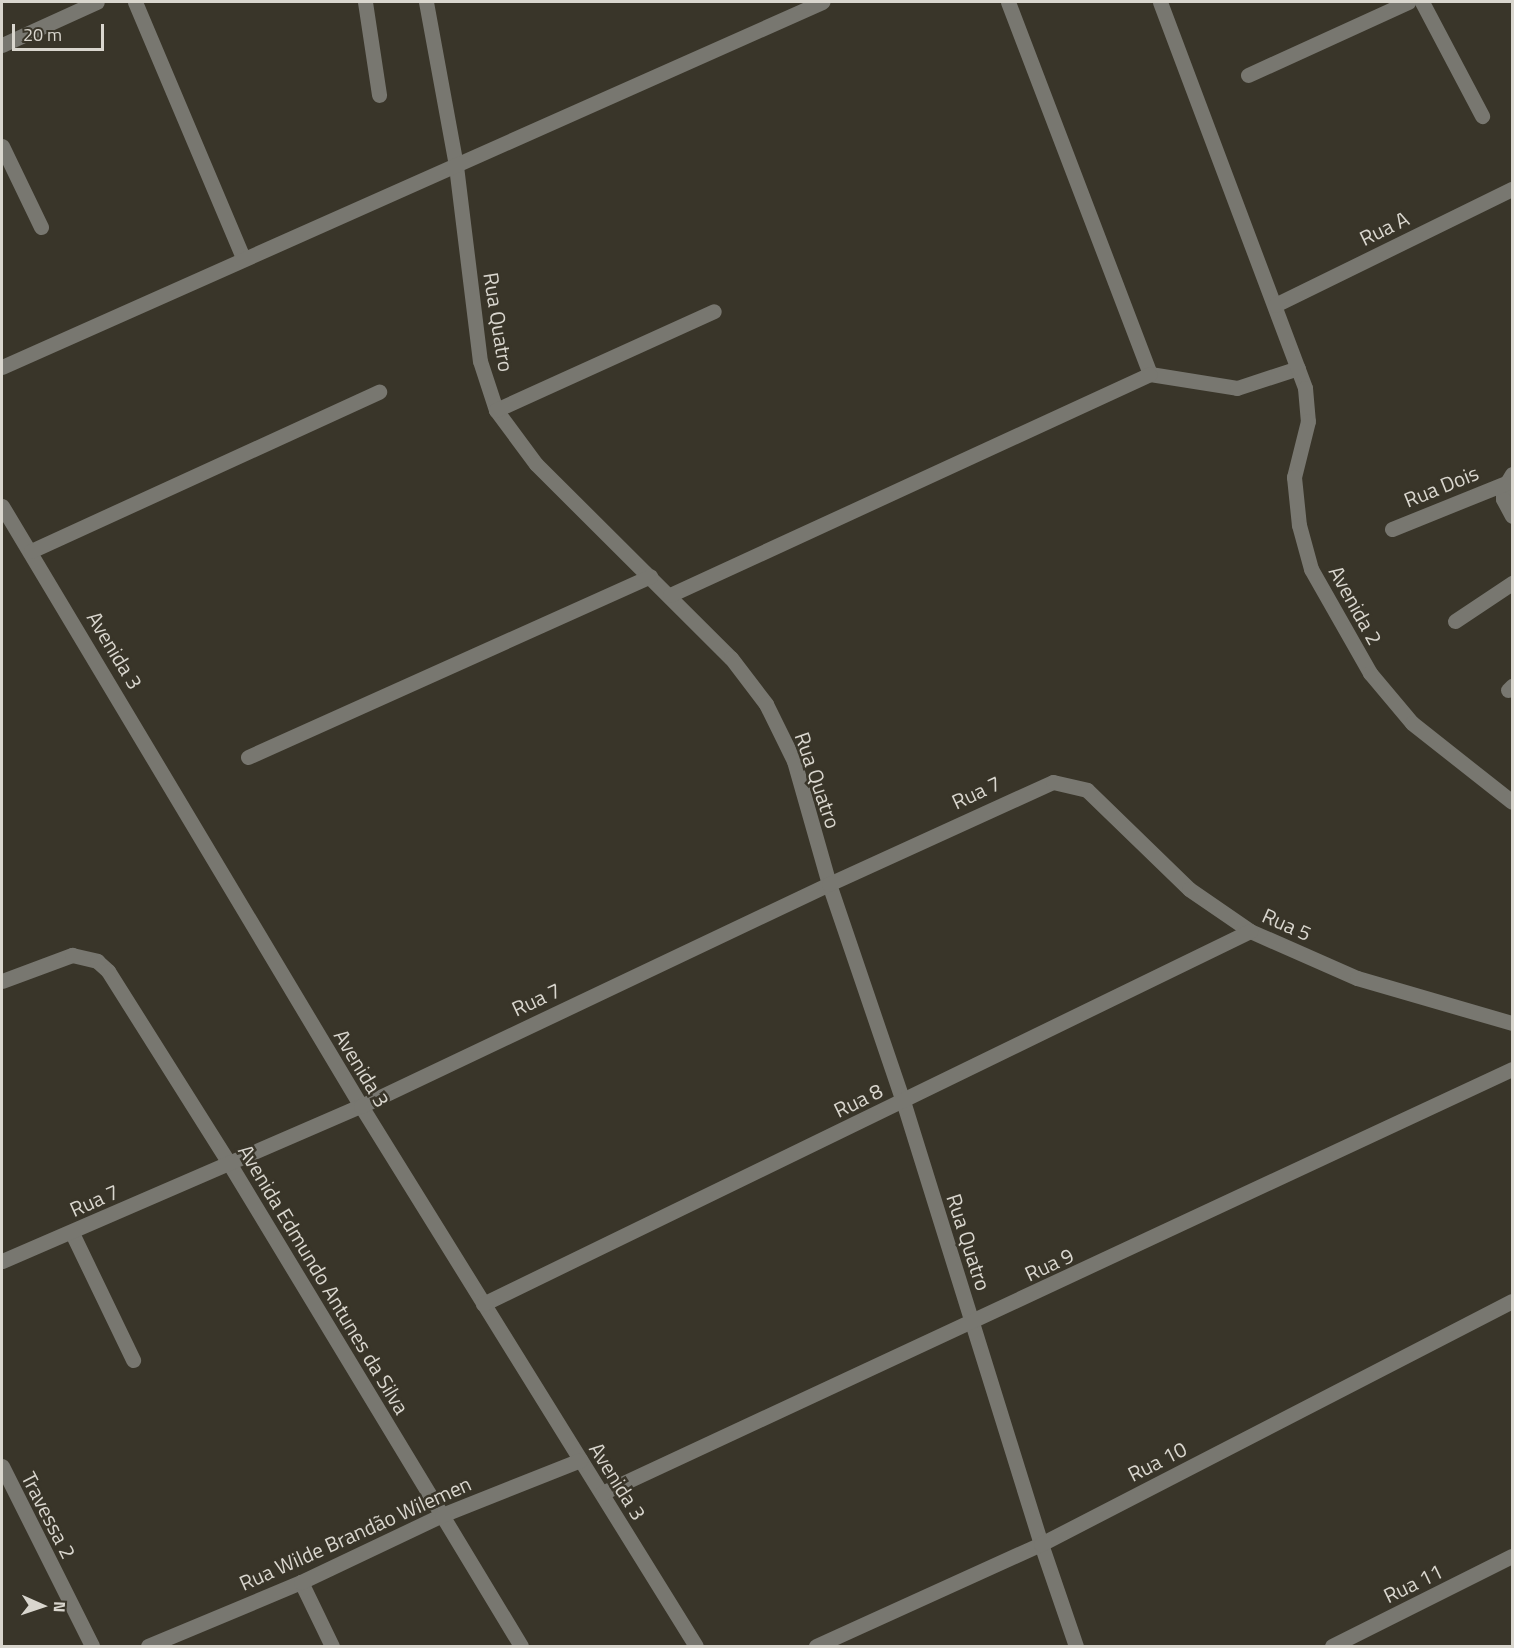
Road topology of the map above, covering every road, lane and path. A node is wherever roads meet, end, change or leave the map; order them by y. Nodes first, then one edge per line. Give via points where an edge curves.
1 (97, 2) edge
2 (135, 2) edge
3 (365, 2) edge
4 (426, 2) edge
5 (822, 2) edge
6 (1008, 2) edge
7 (1160, 2) edge
8 (1408, 2) edge
9 (1422, 2) edge
10 (2, 45) edge
11 (1248, 75) dead end
12 (379, 95) dead end
13 (1482, 116) dead end
14 (2, 146) edge
15 (456, 166) junction
16 (1512, 189) edge
17 (41, 226) dead end
18 (243, 258) junction
19 (1275, 305) junction
20 (714, 311) dead end
21 (2, 367) edge
22 (1298, 368) junction
23 (1150, 374) junction
24 (379, 392) dead end
25 (496, 410) junction
26 (1509, 479) edge
27 (2, 506) edge
28 (1510, 514) edge
29 (1392, 529) dead end
30 (31, 551) junction
31 (650, 576) junction
32 (1512, 583) edge
33 (670, 594) junction
34 (1455, 621) dead end
35 (248, 757) dead end
36 (1087, 790) joint
37 (1512, 802) edge
38 (829, 884) junction
39 (1250, 931) junction
40 (2, 981) edge
41 (1512, 1023) edge
42 (1512, 1069) edge
43 (903, 1101) junction
44 (361, 1106) junction
45 (230, 1163) junction
46 (72, 1233) junction
47 (2, 1261) edge
48 (1512, 1301) edge
49 (483, 1304) junction
50 (973, 1323) junction
51 (133, 1360) dead end
52 (580, 1460) junction
53 (2, 1466) edge
54 (602, 1493) junction
55 (442, 1515) junction
56 (1041, 1545) junction
57 (1512, 1556) edge
58 (301, 1582) junction
59 (92, 1647) edge
60 (148, 1647) edge
61 (332, 1647) edge
62 (521, 1647) edge
63 (696, 1647) edge
64 (816, 1647) edge
65 (1077, 1647) edge
66 (1332, 1647) edge

1 - 10 street
2 - 18 street
3 - 12 street
4 - 15 street, Rua Quatro
5 - 15 street
6 - 23 street
7 - 19 street, Avenida 2
8 - 11 street
9 - 13 street
14 - 17 street
15 - 18 street
15 - 25 street, Rua Quatro via 480,361
16 - 19 street, Rua A
18 - 21 street
19 - 22 street, Avenida 2
20 - 25 street
22 - 23 street via 1237,388
22 - 37 street, Avenida 2 via 1308,421 1294,477 1299,525 1311,569 1370,673 1412,723
23 - 33 street
24 - 30 street
25 - 31 street, Rua Quatro via 536,464
26 - 28 street via 1503,499
26 - 29 street, Rua Dois
27 - 30 street, Avenida 3
30 - 44 street, Avenida 3
31 - 33 street, Rua Quatro
31 - 35 street
32 - 34 street
33 - 38 street, Rua Quatro via 731,658 766,704 794,761
36 - 38 street, Rua 7 via 1066,783 1037,787
36 - 39 street, Rua 5 via 1189,889
38 - 43 street, Rua Quatro
38 - 44 street, Rua 7
39 - 41 street, Rua 5 via 1357,978
39 - 43 street, Rua 8
40 - 45 street, Avenida Edmundo Antunes da Silva via 72,955 97,961 108,971
42 - 50 street, Rua 9
43 - 49 street, Rua 8
43 - 50 street, Rua Quatro
44 - 45 street, Rua 7
44 - 49 street, Avenida 3
45 - 46 street, Rua 7
45 - 55 street, Avenida Edmundo Antunes da Silva
46 - 47 street, Rua 7
46 - 51 street
48 - 56 street, Rua 10
49 - 52 street, Avenida 3
50 - 54 street, Rua 9
50 - 56 street, Rua Quatro
52 - 54 street, Avenida 3
52 - 55 street, Rua Wilde Brandão Wilemen
53 - 59 street, Travessa 2
54 - 63 street, Avenida 3
55 - 58 street, Rua Wilde Brandão Wilemen
55 - 62 street, Avenida Edmundo Antunes da Silva
56 - 64 street, Rua 10
56 - 65 street, Rua Quatro
57 - 66 street, Rua 11
58 - 60 street, Rua Wilde Brandão Wilemen
58 - 61 street

